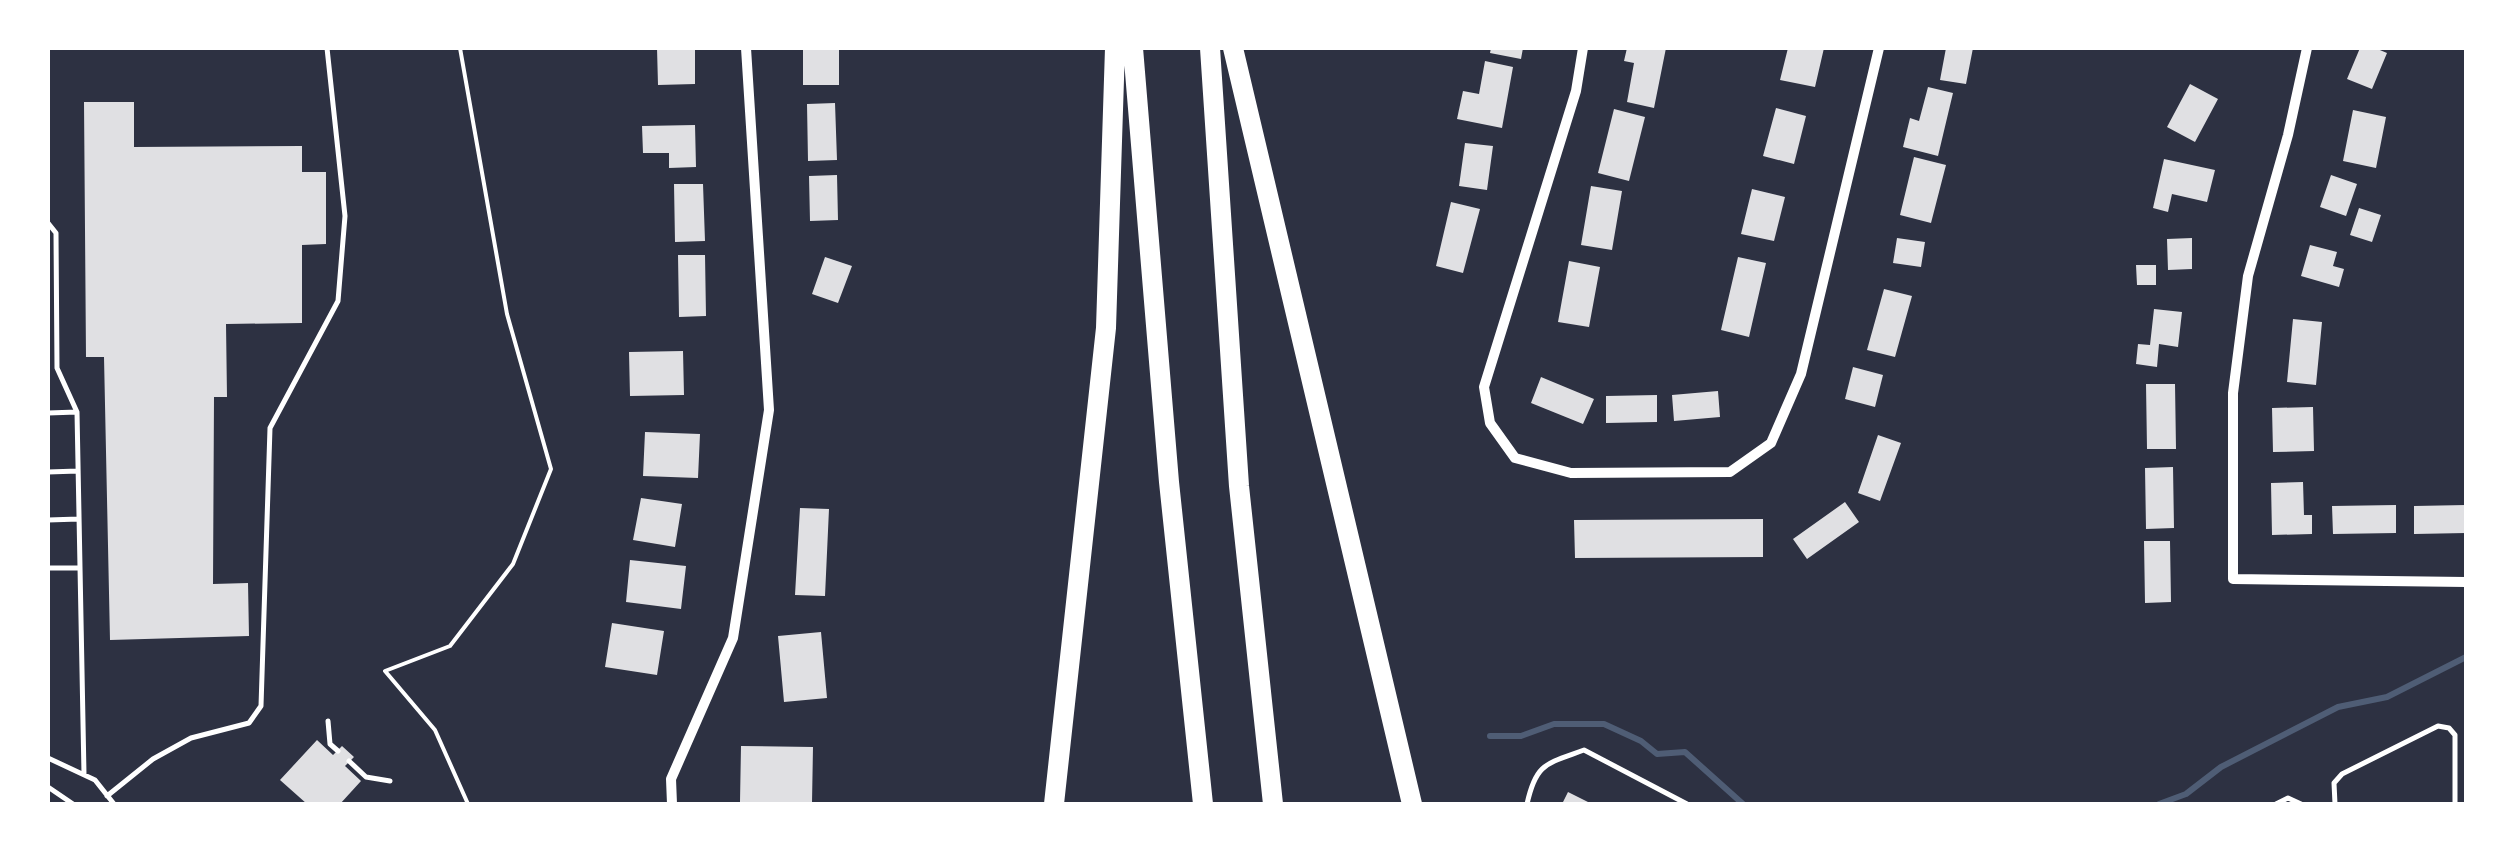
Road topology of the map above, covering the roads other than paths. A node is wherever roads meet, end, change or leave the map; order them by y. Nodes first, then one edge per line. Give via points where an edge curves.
1 (327, 48) edge
2 (746, 48) edge
3 (1115, 48) edge
4 (1133, 48) edge
5 (1210, 48) edge
6 (1233, 48) edge
7 (1583, 48) edge
8 (1879, 48) edge
9 (2307, 48) edge
10 (48, 223) edge
11 (48, 412) edge
12 (77, 412) junction
13 (48, 472) edge
14 (78, 472) junction
15 (78, 519) junction
16 (48, 520) edge
17 (48, 568) edge
18 (79, 568) junction
19 (2466, 582) edge
20 (328, 722) dead end
21 (338, 751) dead end
22 (48, 758) edge
23 (349, 761) dead end
24 (84, 774) junction
25 (390, 781) dead end
26 (48, 788) edge
27 (107, 796) junction
28 (73, 804) edge
29 (114, 804) edge
30 (672, 804) edge
31 (1054, 804) edge
32 (1203, 804) edge
33 (1273, 804) edge
34 (1412, 804) edge
35 (1526, 804) edge
36 (1687, 804) edge
37 (2276, 804) edge
38 (2300, 804) edge
39 (2335, 804) edge
40 (2454, 804) edge

1 - 27 lane via 345,216 338,300 270,428 261,706 250,723 190,738
2 - 30 street via 769,410 733,638 671,778
3 - 31 highway via 1106,328
4 - 32 highway
5 - 33 highway via 1239,486
6 - 34 highway
7 - 8 street via 1576,91 1484,387 1490,423 1515,458 1571,473 1730,472 1771,442 1801,374
9 - 19 street via 2248,276 2233,393 2233,579
10 - 12 lane via 56,233 57,368
11 - 12 lane
12 - 14 lane
13 - 14 lane
14 - 15 lane
15 - 16 lane
15 - 18 lane
17 - 18 lane
18 - 24 lane
20 - 21 lane via 330,744
22 - 24 lane
23 - 25 lane via 366,777
24 - 27 lane
26 - 28 lane
27 - 29 lane
35 - 36 lane via 1532,778 1548,763 1584,750
37 - 38 lane via 2288,798
39 - 40 lane via 2334,782 2342,774 2438,726 2454,735

